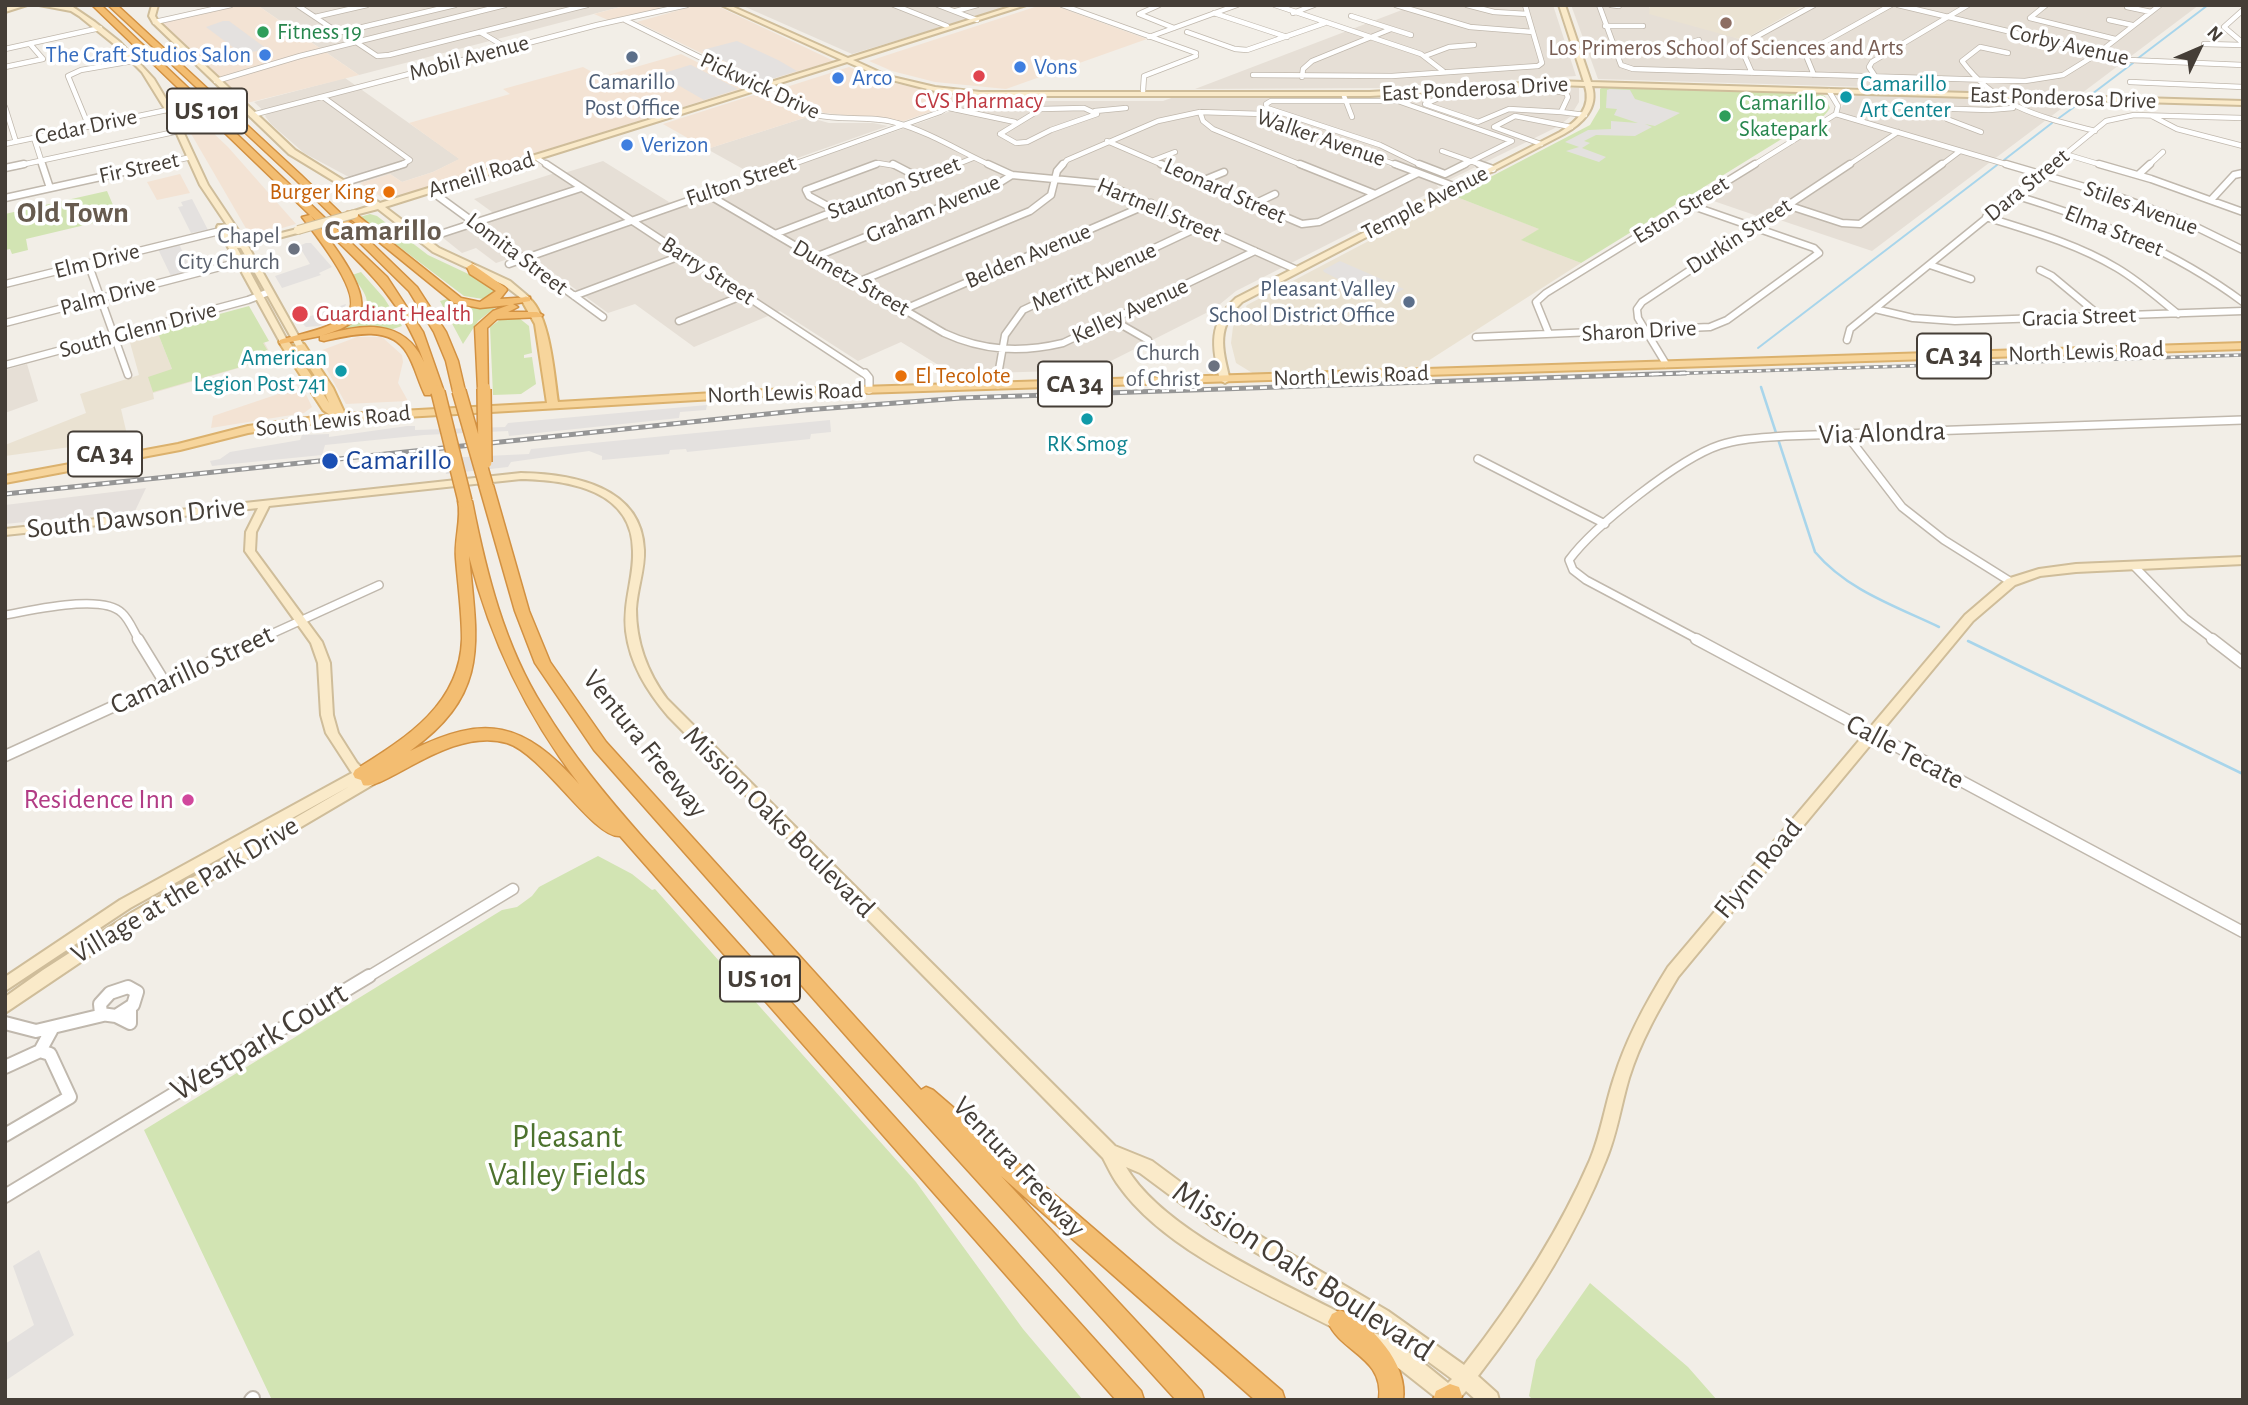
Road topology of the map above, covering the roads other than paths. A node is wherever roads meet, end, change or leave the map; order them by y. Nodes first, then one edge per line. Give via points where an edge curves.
1 (14, 5) edge
2 (24, 5) edge
3 (42, 5) edge
4 (62, 5) edge
5 (96, 5) edge
6 (112, 5) edge
7 (128, 5) edge
8 (155, 5) edge
9 (231, 5) edge
10 (297, 5) edge
11 (367, 5) edge
12 (455, 5) edge
13 (505, 5) edge
14 (587, 5) edge
15 (687, 5) edge
16 (724, 5) edge
17 (733, 5) edge
18 (894, 5) edge
19 (938, 5) edge
20 (977, 5) edge
21 (1023, 5) edge
22 (1034, 5) edge
23 (1062, 5) edge
24 (1159, 5) edge
25 (1237, 5) edge
26 (1275, 5) edge
27 (1314, 5) edge
28 (1396, 5) edge
29 (1467, 5) edge
30 (1525, 5) edge
31 (1562, 5) edge
32 (1599, 5) edge
33 (1611, 5) edge
34 (1814, 5) edge
35 (1891, 5) edge
36 (1898, 5) edge
37 (1968, 5) edge
38 (2046, 5) edge
39 (2160, 5) edge
40 (441, 6) edge
41 (1619, 6) edge
42 (2127, 6) edge
43 (5, 8) edge
44 (78, 8) edge
45 (2243, 10) edge
46 (433, 11) junction
47 (955, 12) junction
48 (2151, 12) junction
49 (1214, 13) junction
50 (1293, 13) junction
51 (1527, 14) junction
52 (1351, 16) dead end
53 (315, 17) junction
54 (1947, 17) junction
55 (450, 19) junction
56 (625, 20) junction
57 (977, 20) junction
58 (2109, 20) dead end
59 (155, 22) junction
60 (1325, 23) junction
61 (2132, 25) junction
62 (947, 26) dead end
63 (1605, 26) junction
64 (1643, 26) dead end
65 (100, 28) junction
66 (1174, 28) junction
67 (1391, 29) junction
68 (124, 32) junction
69 (480, 32) junction
70 (1187, 32) dead end
71 (1533, 32) junction
72 (1411, 35) dead end
73 (1149, 37) junction
74 (1287, 37) junction
75 (1370, 38) junction
76 (2115, 39) junction
77 (1699, 40) dead end
78 (150, 41) junction
79 (356, 42) junction
80 (30, 44) junction
81 (2204, 44) dead end
82 (2243, 44) edge
83 (1474, 45) dead end
84 (1613, 46) junction
85 (507, 48) junction
86 (5, 49) edge
87 (2008, 53) dead end
88 (2097, 54) junction
89 (1425, 56) junction
90 (852, 61) junction
91 (134, 62) junction
92 (2243, 65) edge
93 (5, 67) edge
94 (1380, 69) dead end
95 (1443, 71) junction
96 (1752, 73) junction
97 (1253, 75) dead end
98 (1814, 75) junction
99 (1382, 76) junction
100 (1875, 76) junction
101 (1302, 77) junction
102 (1978, 79) junction
103 (216, 81) junction
104 (2130, 82) dead end
105 (1588, 83) junction
106 (919, 85) junction
107 (940, 85) junction
108 (2243, 87) edge
109 (762, 88) junction
110 (1828, 90) junction
111 (1143, 92) junction
112 (1420, 92) junction
113 (971, 93) junction
114 (1994, 95) junction
115 (323, 97) junction
116 (1345, 98) junction
117 (1433, 99) junction
118 (2243, 102) edge
119 (5, 107) edge
120 (1896, 107) dead end
121 (949, 108) junction
122 (1126, 108) dead end
123 (1937, 108) junction
124 (2014, 108) junction
125 (164, 111) junction
126 (1095, 111) junction
127 (1200, 112) junction
128 (1561, 112) junction
129 (1836, 114) junction
130 (252, 115) junction
131 (1585, 115) junction
132 (2152, 115) junction
133 (1352, 117) dead end
134 (2243, 118) edge
135 (1015, 122) junction
136 (903, 125) junction
137 (89, 127) junction
138 (1572, 127) junction
139 (2095, 131) junction
140 (176, 132) junction
141 (1898, 132) junction
142 (1981, 132) dead end
143 (34, 138) junction
144 (1107, 141) junction
145 (16, 142) junction
146 (5, 144) edge
147 (1541, 144) junction
148 (1380, 145) junction
149 (2243, 146) edge
150 (1960, 150) junction
151 (1442, 151) dead end
152 (1175, 152) dead end
153 (2163, 152) dead end
154 (1365, 153) junction
155 (2065, 154) junction
156 (187, 158) junction
157 (537, 158) junction
158 (973, 158) junction
159 (1154, 160) junction
160 (41, 161) junction
161 (1470, 161) junction
162 (5, 169) edge
163 (1491, 169) junction
164 (1224, 172) dead end
165 (1418, 173) junction
166 (2242, 173) edge
167 (2040, 174) junction
168 (1012, 175) junction
169 (2138, 175) junction
170 (298, 177) junction
171 (920, 178) junction
172 (1055, 179) junction
173 (1202, 181) junction
174 (342, 183) junction
175 (1456, 187) junction
176 (50, 188) junction
177 (581, 188) junction
178 (289, 190) junction
179 (431, 191) junction
180 (707, 194) junction
181 (1275, 194) dead end
182 (1375, 194) junction
183 (2014, 195) junction
184 (5, 198) edge
185 (2211, 200) junction
186 (1151, 203) junction
187 (1254, 204) junction
188 (1690, 205) junction
189 (1787, 205) junction
190 (380, 206) junction
191 (835, 210) junction
192 (2243, 212) edge
193 (1986, 217) junction
194 (630, 220) junction
195 (474, 222) junction
196 (1201, 226) junction
197 (1753, 228) junction
198 (226, 229) junction
199 (775, 234) junction
200 (422, 240) junction
201 (243, 245) junction
202 (233, 247) junction
203 (2243, 250) edge
204 (1255, 251) junction
205 (683, 255) junction
206 (815, 257) junction
207 (523, 258) junction
208 (251, 259) junction
209 (241, 261) junction
210 (88, 264) junction
211 (509, 264) dead end
212 (1930, 265) junction
213 (472, 267) junction
214 (1295, 269) junction
215 (2040, 270) dead end
216 (258, 271) joint
217 (1971, 279) dead end
218 (858, 282) junction
219 (5, 284) edge
220 (269, 292) junction
221 (744, 295) junction
222 (259, 296) junction
223 (574, 296) junction
224 (102, 298) junction
225 (526, 299) junction
226 (2243, 302) edge
227 (471, 304) junction
228 (905, 309) junction
229 (1875, 309) junction
230 (2243, 311) edge
231 (2178, 314) junction
232 (537, 315) junction
233 (2100, 316) junction
234 (603, 317) dead end
235 (1113, 320) junction
236 (679, 321) dead end
237 (485, 322) junction
238 (5, 323) edge
239 (1645, 331) junction
240 (1549, 334) junction
241 (114, 337) junction
242 (1476, 337) dead end
243 (1148, 340) dead end
244 (1847, 340) dead end
245 (292, 344) junction
246 (2243, 346) edge
247 (1000, 349) junction
248 (1666, 364) junction
249 (5, 365) edge
250 (128, 375) dead end
251 (1226, 380) junction
252 (998, 386) junction
253 (869, 390) junction
254 (433, 392) junction
255 (553, 404) junction
256 (460, 411) joint
257 (341, 418) junction
258 (2243, 420) edge
259 (1846, 435) junction
260 (206, 439) junction
261 (1478, 459) dead end
262 (5, 472) edge
263 (5, 480) edge
264 (488, 493) junction
265 (266, 503) junction
266 (466, 506) junction
267 (1605, 524) junction
268 (5, 532) edge
269 (2243, 560) edge
270 (2134, 566) junction
271 (1571, 567) joint
272 (2011, 582) junction
273 (379, 585) dead end
274 (5, 615) edge
275 (302, 620) junction
276 (2243, 663) edge
277 (165, 683) junction
278 (1873, 734) junction
279 (5, 742) edge
280 (8, 755) edge
281 (365, 778) junction
282 (664, 871) junction
283 (513, 889) dead end
284 (2243, 932) edge
285 (5, 985) edge
286 (5, 1006) edge
287 (101, 1011) junction
288 (5, 1023) edge
289 (52, 1029) junction
290 (871, 1049) junction
291 (40, 1052) junction
292 (5, 1068) edge
293 (5, 1135) edge
294 (1110, 1152) junction
295 (5, 1196) edge
296 (1340, 1322) junction
297 (1453, 1395) edge
298 (1132, 1400) edge
299 (1192, 1400) edge
300 (1273, 1400) edge
301 (1391, 1400) edge
302 (1490, 1400) edge

1 - 43 main road
2 - 43 main road
3 - 44 main road
4 - 44 main road
5 - 68 highway, US 101
6 - 78 highway, Ventura Freeway / US 101
7 - 78 highway
8 - 59 main road
9 - 59 street
10 - 53 street
11 - 53 street
12 - 40 street
13 - 55 street
14 - 69 street
15 - 56 street, Mobil Avenue
16 - 90 main road, East Ponderosa Drive
17 - 90 main road, East Ponderosa Drive
18 - 62 street
19 - 47 street
20 - 47 street
21 - 57 main road, Arneill Road
22 - 90 main road, Arneill Road
23 - 73 street
24 - 66 street via 1139,14
25 - 49 street
26 - 50 street
27 - 50 street
28 - 71 street via 1470,27
29 - 51 street
30 - 51 street
31 - 105 main road
32 - 63 street
33 - 41 street
34 - 96 street via 1752,39 1745,57
35 - 98 street via 1812,49 1807,58
36 - 54 street, Corby Avenue
37 - 54 street
38 - 76 street via 2030,18
39 - 48 street
40 - 46 street
42 - 48 street
44 - 65 main road
44 - 68 highway
45 - 82 street via 2224,27
46 - 53 street via 342,32
46 - 55 street
47 - 57 street
48 - 61 street
49 - 66 street
49 - 74 street
50 - 60 street
51 - 71 street
52 - 67 street
54 - 88 street, Corby Avenue
54 - 100 street via 1872,62 1869,66
55 - 79 street
56 - 85 street, Mobil Avenue
56 - 109 street, Pickwick Drive
57 - 90 main road, Arneill Road
58 - 61 street
59 - 103 main road
60 - 74 street
60 - 75 street
61 - 76 street
63 - 64 street
63 - 84 street
65 - 80 street
65 - 91 main road
66 - 73 street
67 - 72 street
67 - 75 street
68 - 178 highway, US 101
69 - 79 street via 383,56
69 - 85 street
70 - 74 street via 1243,50
71 - 95 street via 1541,65
73 - 111 street via 1196,55 1144,76
75 - 89 street
75 - 101 street via 1309,63
76 - 88 street
77 - 84 street via 1675,48
78 - 170 highway, Ventura Freeway / US 101
79 - 103 street
80 - 86 street
80 - 93 street via 43,59
81 - 82 street
83 - 89 street via 1449,47
84 - 96 street via 1621,65 1629,68
85 - 115 street, Mobil Avenue
87 - 102 street via 1983,47 1964,57 1963,63
88 - 92 street, Corby Avenue via 2144,62
88 - 102 street via 2049,79
89 - 95 street
90 - 106 main road, East Ponderosa Drive via 886,78
90 - 107 main road, East Ponderosa Drive
90 - 109 main road, Arneill Road
91 - 125 main road
91 - 137 street via 68,76
94 - 99 street
95 - 99 street
96 - 98 street
97 - 101 street
98 - 100 street
99 - 101 street
100 - 102 street
102 - 114 street
103 - 130 main road
104 - 108 street
105 - 110 main road, East Ponderosa Drive
105 - 111 main road, East Ponderosa Drive
105 - 112 main road, East Ponderosa Drive
105 - 131 main road via 1591,103
106 - 107 main road
106 - 113 main road, East Ponderosa Drive
107 - 111 main road, East Ponderosa Drive via 1001,91
109 - 136 street, Pickwick Drive via 826,118 876,119
109 - 157 main road, Arneill Road
110 - 114 main road, East Ponderosa Drive
110 - 129 street via 1838,106
112 - 116 main road, East Ponderosa Drive
112 - 117 street
113 - 116 main road, East Ponderosa Drive
113 - 121 street, Fulton Street
114 - 118 main road, East Ponderosa Drive
114 - 124 street
115 - 130 street, Mobil Avenue
115 - 174 street via 410,160
116 - 133 street
116 - 148 street via 1266,106
116 - 161 street via 1398,101 1512,141
117 - 128 street via 1425,104 1478,122 1509,109
117 - 128 street via 1506,89 1561,90 1568,97
119 - 145 street
120 - 123 street
121 - 135 street
121 - 136 street, Fulton Street
122 - 126 street
123 - 124 street
123 - 142 street via 1951,121
124 - 139 street
125 - 137 street, Cedar Drive
125 - 140 main road
126 - 135 street via 1044,108
126 - 135 street via 1094,117 1023,143 1000,135
127 - 144 street, Walker Avenue via 1173,116
127 - 154 street, Walker Avenue via 1262,114
127 - 182 street via 1213,129
128 - 131 street
129 - 141 street, Stiles Avenue
129 - 188 street, Eston Street
130 - 174 main road via 292,152
131 - 138 main road, Temple Avenue
132 - 134 street, Dara Street
132 - 139 street, Dara Street via 2120,116
132 - 149 street via 2172,127
136 - 158 street, Hartnell Street
136 - 180 street, Fulton Street
137 - 143 street, Cedar Drive
138 - 147 main road, Temple Avenue
138 - 147 street via 1518,116 1494,127
139 - 155 street, Dara Street
140 - 156 main road
140 - 160 street
141 - 150 street, Stiles Avenue
141 - 189 street, Durkin Street
143 - 145 street, Cedar Drive
143 - 160 street
144 - 159 street, Leonard Street
144 - 172 street, Walker Avenue via 1066,160
145 - 146 street, Cedar Drive
147 - 163 main road, Temple Avenue
148 - 154 street
148 - 161 street via 1445,174
150 - 167 street, Stiles Avenue
150 - 189 street via 1860,224 1842,223
151 - 161 street
152 - 159 street
153 - 169 street
154 - 165 street, Walker Avenue
155 - 167 street, Dara Street
155 - 169 street
156 - 176 street, Fir Street
156 - 198 main road
157 - 177 street, Barry Street
157 - 179 main road, Arneill Road
158 - 168 street, Hartnell Street
158 - 171 street, Staunton Street
159 - 173 street, Leonard Street
160 - 162 street
160 - 176 street
161 - 163 street
163 - 175 main road, Temple Avenue
164 - 173 street
165 - 175 street, Walker Avenue
165 - 182 street, Leonard Street
166 - 185 street via 2234,175
167 - 183 street, Dara Street
167 - 203 street, Stiles Avenue via 2165,213
168 - 172 street, Hartnell Street
168 - 206 street, Graham Avenue
169 - 185 street
170 - 227 highway via 321,190 450,295
170 - 264 highway, Ventura Freeway / US 101, bridge via 413,289 440,332
171 - 191 street, Staunton Street
171 - 191 street via 891,163 878,163 806,190
172 - 186 street, Hartnell Street via 1107,184
172 - 218 street, Walker Avenue via 1051,195 1030,211
173 - 187 street, Leonard Street
174 - 190 main road
175 - 214 main road, Temple Avenue
176 - 184 street, Fir Street
177 - 194 street, Barry Street
177 - 195 street
178 - 245 highway via 331,250 359,303 344,321
178 - 254 highway, US 101 via 400,300 421,338
179 - 190 main road, Arneill Road
179 - 195 street, Lomita Street
180 - 194 street, Fulton Street
180 - 199 street, Dumetz Street
181 - 187 street
182 - 187 street, Leonard Street via 1310,224
183 - 193 street, Dara Street
183 - 226 street, Elma Street via 2152,243
185 - 192 street
186 - 196 street, Hartnell Street
186 - 228 street, Belden Avenue
188 - 197 street
188 - 240 street, Eston Street via 1541,298 1536,307
189 - 197 street, Durkin Street
190 - 200 main road
190 - 201 main road, Arneill Road, bridge
191 - 199 street, Staunton Street
193 - 212 street, Dara Street
193 - 231 street via 2102,259
194 - 205 street, Barry Street
194 - 207 street, Fulton Street
195 - 200 street
195 - 207 street, Lomita Street
196 - 204 street, Hartnell Street
196 - 247 street, Merritt Avenue via 1027,307 1010,323
197 - 239 street, Durkin Street via 1642,302 1637,315
197 - 239 street, Sharon Drive via 1819,251 1718,325
198 - 201 main road
198 - 202 main road
198 - 210 street, Elm Drive
199 - 206 street, Dumetz Street
200 - 213 main road
201 - 202 main road, Arneill Road
201 - 208 main road
202 - 209 main road
204 - 214 street, Hartnell Street
204 - 235 street, Kelley Avenue
205 - 221 street, Barry Street
205 - 223 street
206 - 218 street, Dumetz Street
207 - 211 street, Fulton Street
207 - 223 street, Lomita Street
208 - 209 street, Palm Drive
208 - 216 main road
209 - 222 main road
209 - 224 street, Palm Drive
210 - 219 street, Elm Drive
210 - 224 street
212 - 217 street
212 - 229 street, Dara Street
213 - 225 main road via 507,283
213 - 227 highway via 502,292
214 - 251 main road, Temple Avenue via 1244,297 1224,316 1217,341
215 - 233 street
216 - 220 main road
218 - 228 street, Dumetz Street
220 - 222 street, South Glenn Drive
220 - 245 main road
221 - 236 street
221 - 253 street, Barry Street via 865,373
222 - 241 street, South Glenn Drive
222 - 245 main road
223 - 234 street, Lomita Street
224 - 238 street, Palm Drive
224 - 241 street
225 - 227 highway
225 - 232 main road
225 - 237 highway
228 - 247 street, Dumetz Street via 961,342
229 - 233 street, Gracia Street via 1934,320
229 - 244 street, Dara Street via 1850,329
230 - 231 street, Gracia Street
231 - 233 street, Gracia Street
232 - 237 highway via 513,314
232 - 255 main road
235 - 243 street
235 - 247 street, Kelley Avenue via 1054,345
237 - 264 highway, bridge via 479,332
239 - 240 street, Sharon Drive
239 - 248 street
240 - 242 street, Sharon Drive
241 - 249 street, South Glenn Drive
241 - 250 street
245 - 254 highway via 345,333 387,333 407,343
245 - 257 main road via 327,408
246 - 248 main road, North Lewis Road / CA 34
247 - 252 street, Merritt Avenue
248 - 251 main road, North Lewis Road / CA 34
251 - 252 main road, North Lewis Road / CA 34
252 - 253 main road, North Lewis Road / CA 34
253 - 255 main road, North Lewis Road / CA 34
254 - 266 highway, US 101, bridge
255 - 256 main road, North Lewis Road / CA 34
256 - 257 main road, South Lewis Road / CA 34
257 - 260 main road, South Lewis Road / CA 34
258 - 259 street, Via Alondra
259 - 267 street, Via Alondra via 1751,439 1711,448 1684,462
259 - 272 street via 1902,507
260 - 262 main road, South Lewis Road / CA 34 via 183,439
260 - 263 main road, South Lewis Road / CA 34
261 - 267 street
264 - 290 highway, Ventura Freeway / US 101 via 522,611 544,663 564,694 600,746
265 - 268 main road, South Dawson Drive
265 - 275 main road via 251,532 250,551
265 - 294 main road, Mission Oaks Boulevard via 538,476 588,485 615,500 630,517 639,544 630,604 640,668 649,685
266 - 281 highway via 461,531 467,597 465,672 436,719
266 - 282 highway, US 101 via 494,617 531,701 565,753
267 - 271 street, Via Alondra via 1570,556
269 - 270 main road, Flynn Road
270 - 272 main road, Flynn Road via 2061,569
270 - 276 street via 2185,618
271 - 278 street, Calle Tecate via 1586,580
272 - 278 main road, Flynn Road via 1983,604
273 - 275 street, Camarillo Street
274 - 277 street via 91,604 117,608
275 - 277 street, Camarillo Street
275 - 281 main road via 324,663 332,733
277 - 280 street, Camarillo Street
278 - 284 street, Calle Tecate
278 - 297 main road, Flynn Road via 1683,958 1654,1001 1624,1068 1598,1160 1578,1205 1558,1242
279 - 280 street
281 - 282 highway via 440,743 483,736 517,741 536,751 584,801
281 - 285 main road, Village at the Park Drive via 125,905
281 - 286 main road, Village at the Park Drive via 119,926
282 - 298 highway, US 101
283 - 295 street, Westpark Court
287 - 287 street via 110,993 128,987 136,990 130,1023
287 - 289 street
288 - 289 street via 36,1031
289 - 291 street
290 - 299 highway, Ventura Freeway / US 101
290 - 300 highway
291 - 292 street
291 - 293 street via 50,1054 70,1097
294 - 296 main road, Mission Oaks Boulevard via 1125,1181 1168,1224 1233,1266
294 - 297 main road, Mission Oaks Boulevard via 1146,1167 1220,1222 1382,1317
296 - 297 main road, Mission Oaks Boulevard
296 - 301 highway via 1384,1364
297 - 302 main road, Mission Oaks Boulevard

